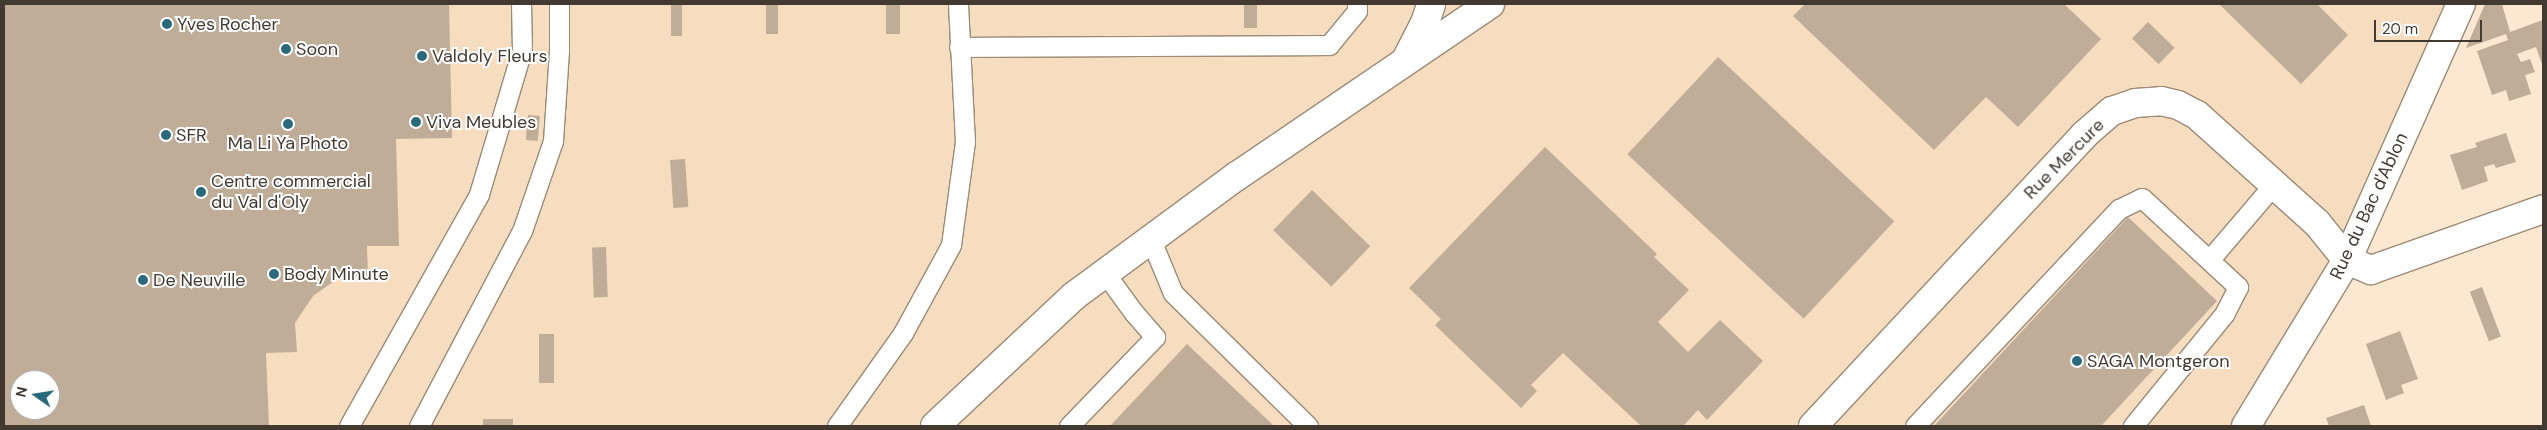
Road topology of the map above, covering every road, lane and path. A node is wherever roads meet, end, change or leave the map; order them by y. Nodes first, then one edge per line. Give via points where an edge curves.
1 (521, 4) edge
2 (559, 4) edge
3 (958, 4) edge
4 (1357, 4) edge
5 (1431, 4) edge
6 (1490, 4) edge
7 (2461, 4) edge
8 (959, 47) junction
9 (1405, 62) junction
10 (2274, 184) junction
11 (2543, 209) edge
12 (1151, 240) junction
13 (2210, 259) junction
14 (2347, 260) junction
15 (1105, 273) junction
16 (349, 426) edge
17 (420, 426) edge
18 (836, 426) edge
19 (935, 426) edge
20 (1069, 426) edge
21 (1308, 426) edge
22 (1813, 426) edge
23 (1915, 426) edge
24 (2133, 426) edge
25 (2246, 426) edge

1 - 16 lane via 522,50 479,194
2 - 17 lane via 553,141 522,230
3 - 8 lane
4 - 8 lane via 1357,11 1329,45
5 - 9 street
6 - 9 street
7 - 14 street, Rue du Bac d'Ablon
8 - 18 lane via 965,142 951,245 903,333
9 - 12 street via 1237,176
10 - 13 lane
10 - 14 street, Rue Mercure via 2317,223
10 - 22 street, Rue Mercure via 2197,115 2178,105 2161,101 2135,102 2112,111 2084,134
11 - 14 street via 2371,270
12 - 15 street
12 - 21 lane via 1173,293
13 - 23 lane via 2142,198 2119,209
13 - 24 lane via 2238,287 2226,313
14 - 25 street, Rue du Bac d'Ablon
15 - 19 street via 1074,296
15 - 20 lane via 1155,337

